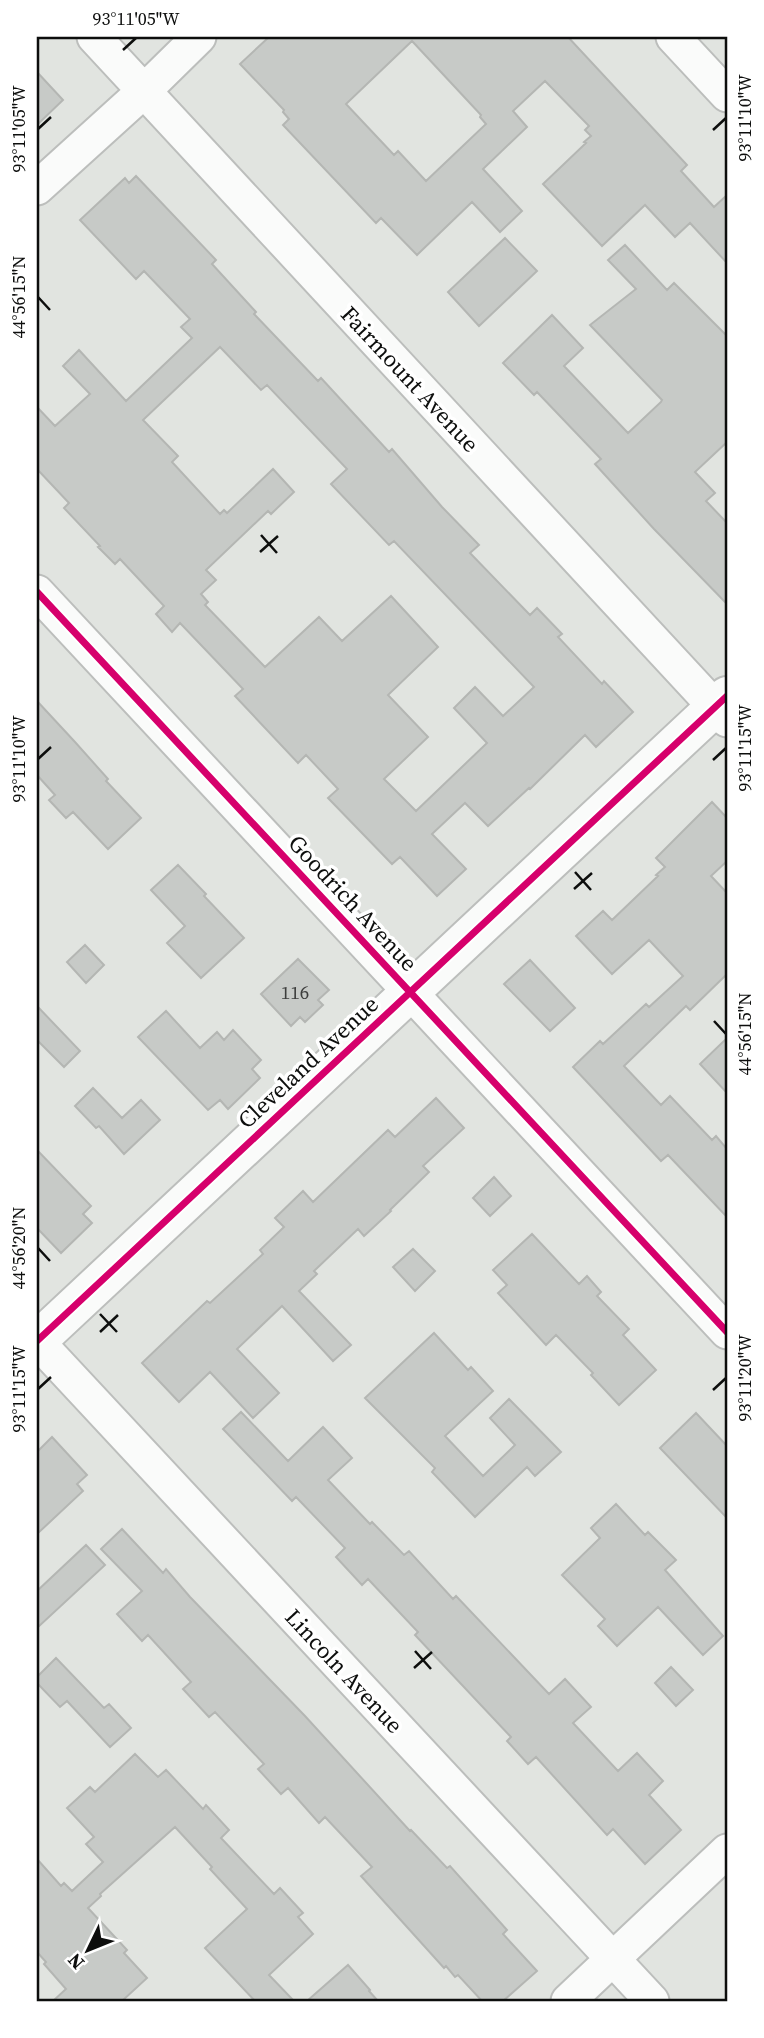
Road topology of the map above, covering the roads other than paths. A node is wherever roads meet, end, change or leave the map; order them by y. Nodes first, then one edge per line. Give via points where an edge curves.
1 (94, 37) edge
2 (199, 37) edge
3 (673, 37) edge
4 (144, 91) junction
5 (727, 95) edge
6 (37, 188) edge
7 (37, 592) edge
8 (723, 708) edge
9 (411, 993) junction
10 (727, 1332) edge
11 (37, 1341) edge
12 (727, 1852) edge
13 (613, 1960) junction
14 (568, 2001) edge
15 (652, 2001) edge

1 - 4 street, Fairmount Avenue
2 - 4 street
3 - 5 street
4 - 6 street
4 - 8 street, Fairmount Avenue
7 - 9 street, Goodrich Avenue
8 - 9 street, Cleveland Avenue
9 - 10 street, Goodrich Avenue
9 - 11 street, Cleveland Avenue
11 - 13 street, Lincoln Avenue
12 - 13 street
13 - 14 street
13 - 15 street, Lincoln Avenue

